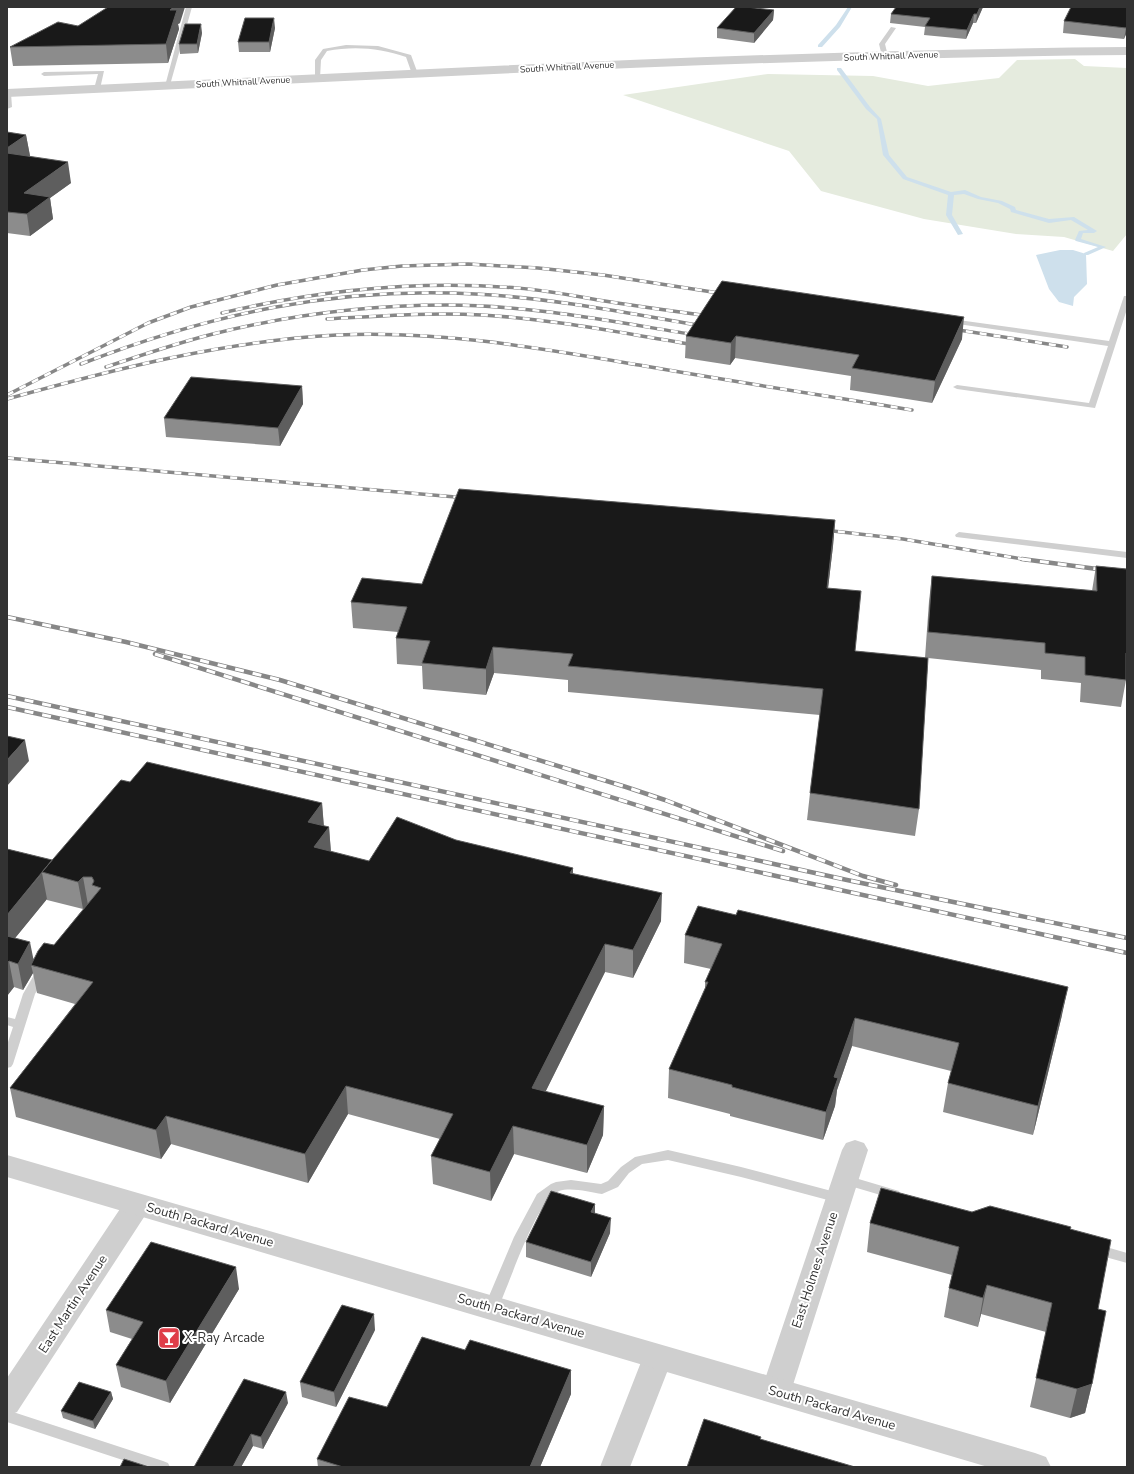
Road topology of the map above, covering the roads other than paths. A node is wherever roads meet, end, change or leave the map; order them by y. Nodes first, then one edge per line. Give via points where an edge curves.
1 (189, 7) edge
2 (893, 28) dead end
3 (1127, 51) edge
4 (885, 56) junction
5 (44, 74) dead end
6 (415, 74) junction
7 (317, 78) junction
8 (167, 86) junction
9 (97, 89) junction
10 (8, 93) edge
11 (7, 107) edge
12 (1127, 298) edge
13 (942, 320) edge
14 (1113, 344) junction
15 (957, 387) dead end
16 (959, 536) dead end
17 (1127, 555) edge
18 (47, 964) edge
19 (7, 1021) edge
20 (19, 1025) junction
21 (7, 1064) edge
22 (855, 1150) dead end
23 (7, 1166) edge
24 (842, 1189) junction
25 (905, 1197) edge
26 (138, 1204) junction
27 (1081, 1245) edge
28 (1127, 1258) edge
29 (491, 1308) junction
30 (658, 1356) junction
31 (776, 1391) junction
32 (7, 1403) edge
33 (7, 1416) edge
34 (1021, 1465) edge
35 (163, 1467) edge
36 (615, 1467) edge

1 - 8 lane
2 - 4 lane via 882,44
3 - 4 street, South Whitnall Avenue
4 - 6 street, South Whitnall Avenue
5 - 9 lane via 102,72
6 - 7 street, South Whitnall Avenue
6 - 7 lane via 409,56 394,50 343,46 325,50 318,60
7 - 8 street, South Whitnall Avenue
8 - 9 street, South Whitnall Avenue
9 - 10 street, South Whitnall Avenue
10 - 11 lane
12 - 14 lane
13 - 14 lane
14 - 15 lane via 1092,406
16 - 17 lane
18 - 20 lane via 37,976
19 - 20 lane
20 - 21 lane
22 - 24 street, East Holmes Avenue
23 - 26 street, South Packard Avenue
24 - 25 lane
24 - 29 lane via 740,1172 668,1155 639,1160 625,1170 613,1184 602,1189 571,1185 556,1187 542,1198 521,1237
24 - 31 street, East Holmes Avenue
26 - 29 street, South Packard Avenue
26 - 32 street, East Martin Avenue
27 - 28 lane
29 - 30 street, South Packard Avenue
30 - 31 street, South Packard Avenue
30 - 36 street
31 - 34 street, South Packard Avenue
33 - 35 lane

